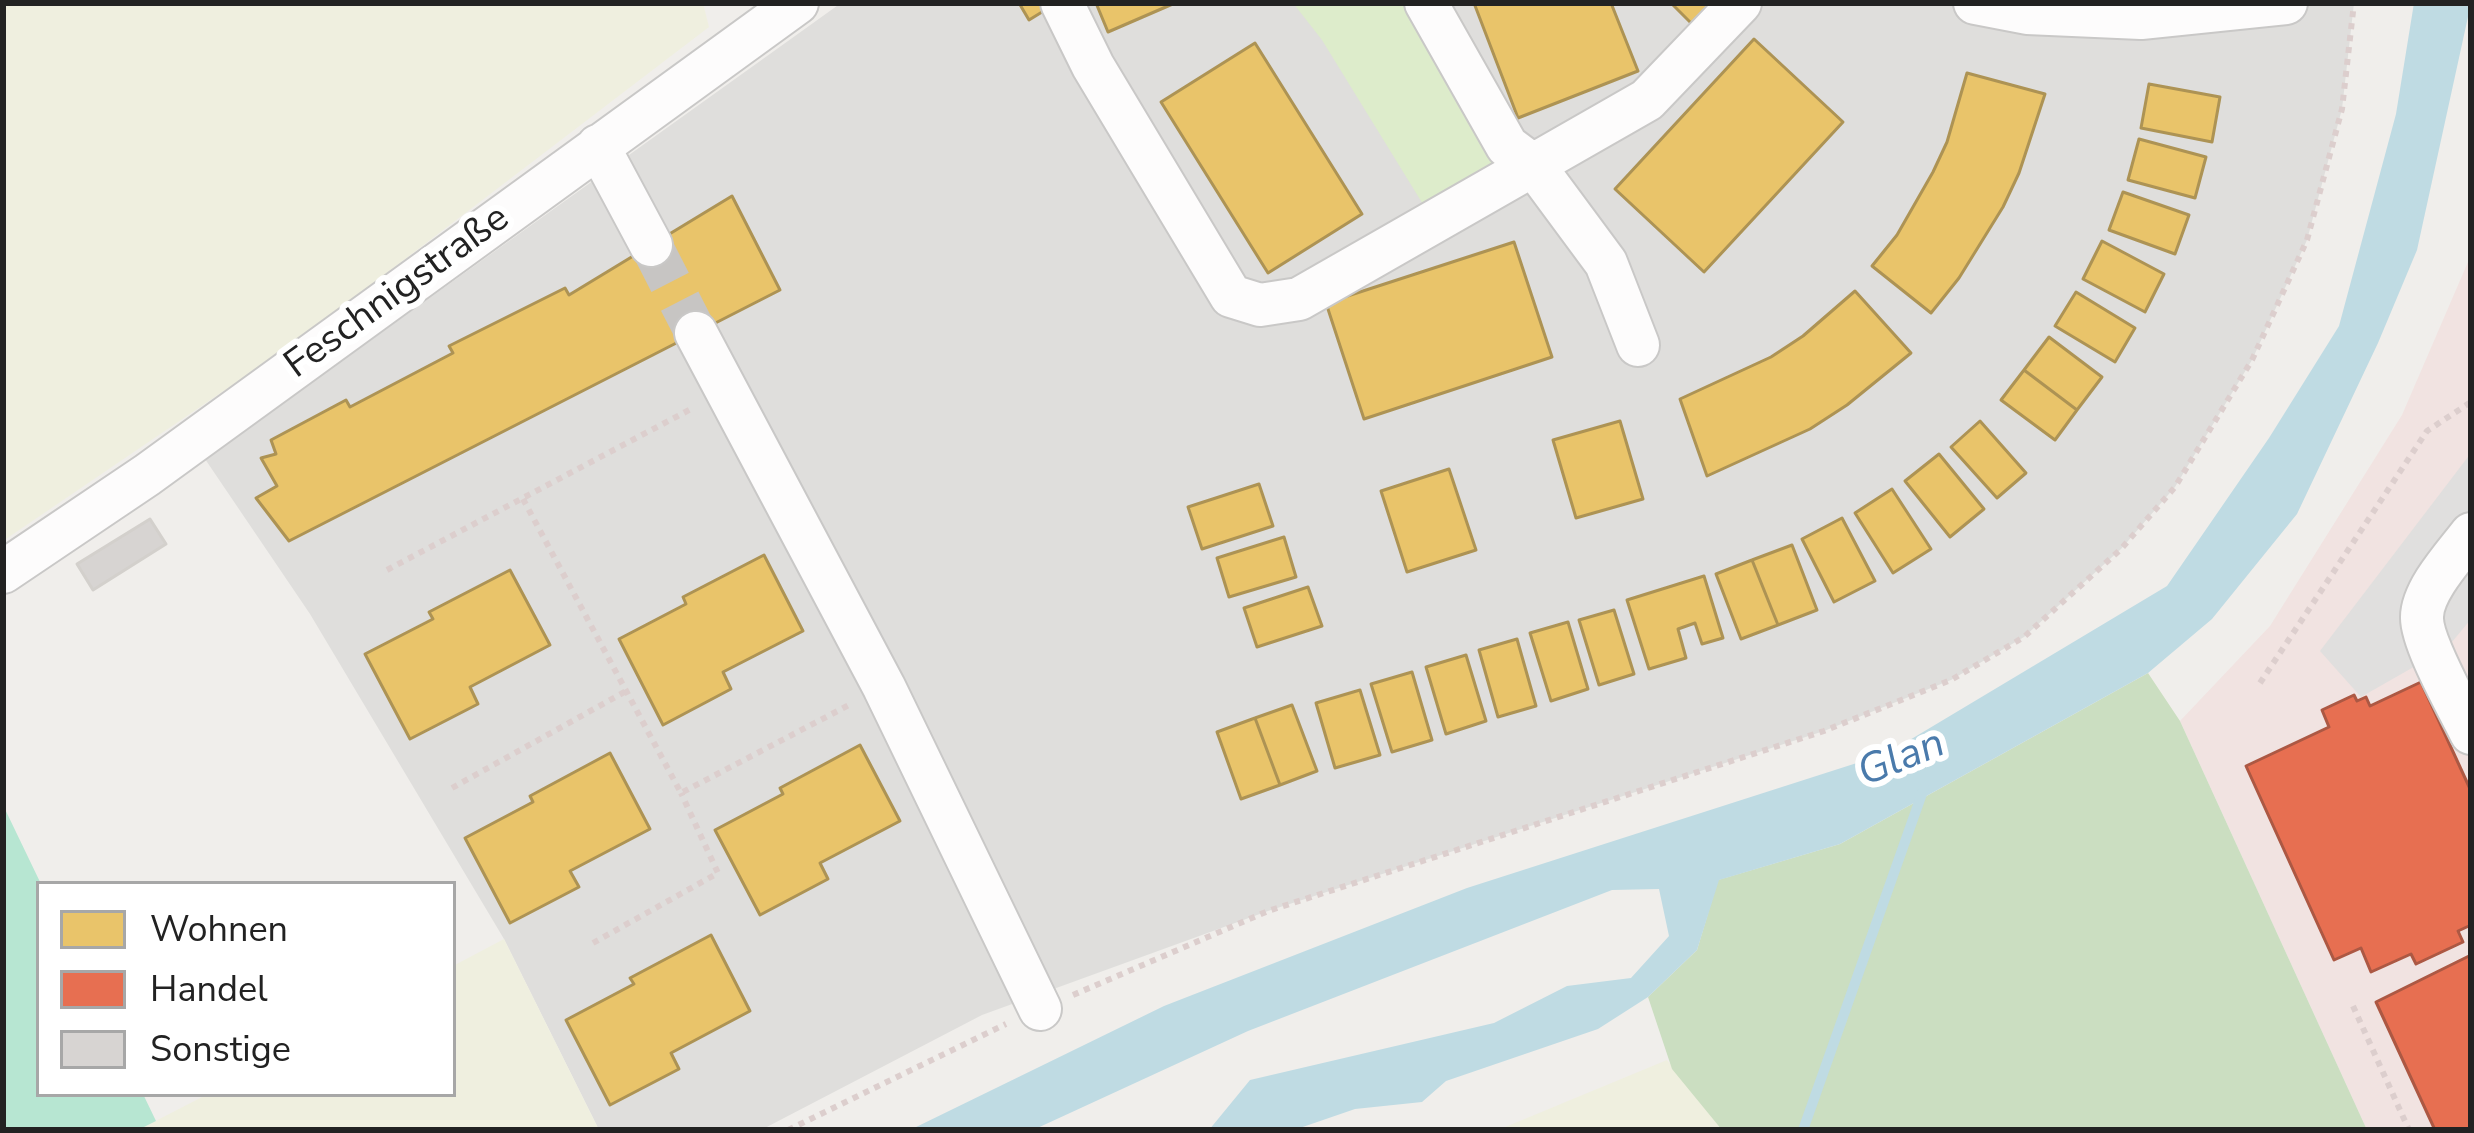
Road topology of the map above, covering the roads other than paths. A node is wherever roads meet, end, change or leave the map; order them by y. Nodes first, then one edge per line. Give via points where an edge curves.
1 (1062, 3) edge
2 (1426, 3) edge
3 (1740, 3) edge
4 (1976, 3) edge
5 (2286, 3) edge
6 (778, 8) edge
7 (598, 146) junction
8 (1535, 167) junction
9 (651, 244) tunnel mouth
10 (696, 333) tunnel mouth
11 (1638, 345) dead end
12 (2471, 534) edge
13 (3, 572) edge
14 (2452, 712) edge
15 (1040, 1010) dead end

1 - 8 street via 1231,296 1260,305 1299,299
2 - 8 street via 1507,146
3 - 8 street via 1647,100
4 - 5 street via 2141,18
6 - 7 street, Feschnigstraße
7 - 9 street
7 - 13 street, Feschnigstraße
8 - 11 street via 1606,263
10 - 15 street via 884,687
12 - 14 street via 2435,580 2421,616

